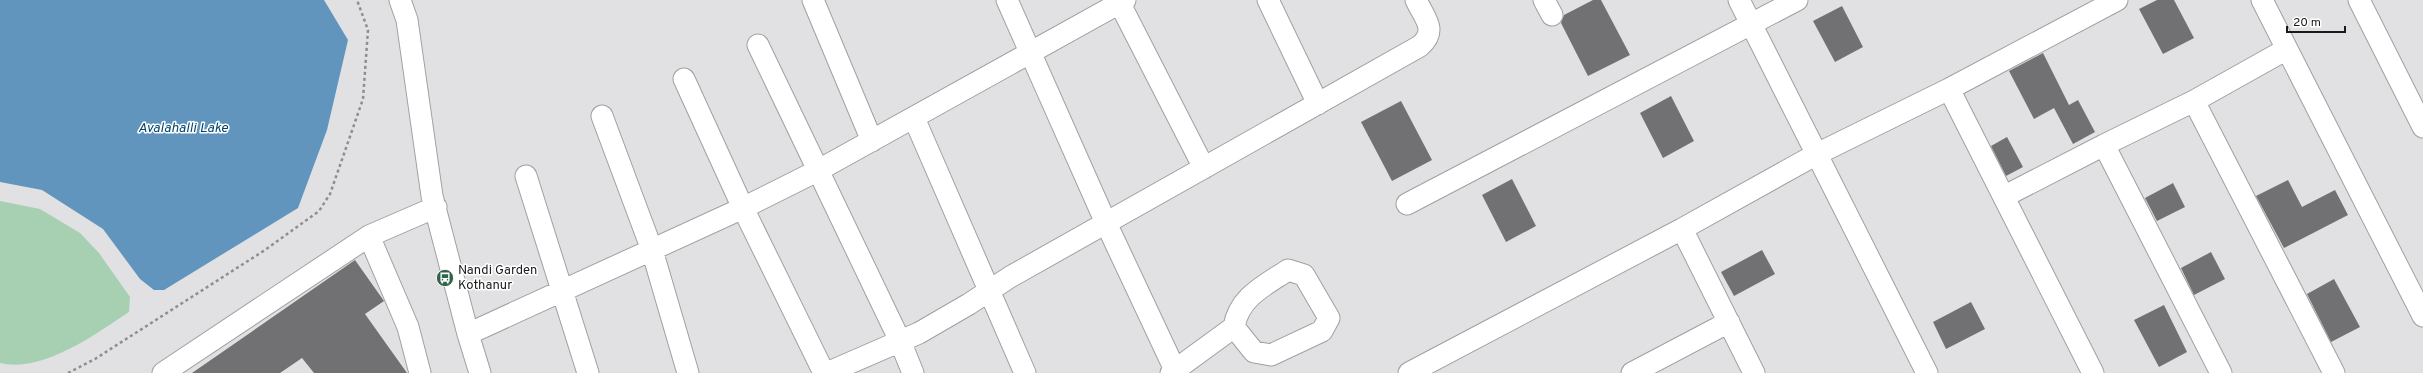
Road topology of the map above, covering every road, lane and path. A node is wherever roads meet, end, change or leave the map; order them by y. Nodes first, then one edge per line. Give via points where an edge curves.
1 (357, 0) edge
2 (400, 0) edge
3 (813, 0) edge
4 (1006, 0) edge
5 (1268, 0) edge
6 (1416, 0) edge
7 (1739, 0) edge
8 (1797, 0) edge
9 (2117, 0) edge
10 (2262, 0) edge
11 (2359, 0) edge
12 (1121, 1) edge
13 (1751, 24) junction
14 (758, 45) dead end
15 (2287, 49) junction
16 (1029, 54) junction
17 (684, 79) dead end
18 (1949, 89) junction
19 (2194, 101) junction
20 (1318, 104) junction
21 (602, 116) dead end
22 (914, 118) junction
23 (2423, 127) edge
24 (872, 141) junction
25 (2104, 145) junction
26 (1816, 155) junction
27 (1204, 168) junction
28 (817, 171) junction
29 (526, 176) dead end
30 (2005, 196) junction
31 (1407, 204) dead end
32 (436, 207) junction
33 (743, 208) junction
34 (1106, 223) junction
35 (1682, 229) junction
36 (369, 236) junction
37 (652, 250) junction
38 (564, 290) junction
39 (989, 292) junction
40 (2423, 316) edge
41 (1729, 322) junction
42 (1234, 327) junction
43 (468, 334) junction
44 (900, 342) junction
45 (1173, 372) edge
46 (68, 373) edge
47 (163, 373) edge
48 (420, 373) edge
49 (480, 373) edge
50 (588, 373) edge
51 (688, 373) edge
52 (824, 373) edge
53 (828, 373) edge
54 (913, 373) edge
55 (1025, 373) edge
56 (1409, 373) edge
57 (1632, 373) edge
58 (1754, 373) edge
59 (1927, 373) edge
60 (2093, 373) edge
61 (2221, 373) edge
62 (2334, 373) edge

1 - 46 path via 368,30 364,99 330,194 319,211 252,259 95,359
2 - 32 street via 406,20 431,189
3 - 24 street
4 - 16 street
5 - 20 street
6 - 20 street via 1430,29 1429,38 1420,46
7 - 13 street
8 - 13 street
9 - 18 street
10 - 15 street
11 - 23 street
12 - 16 street
12 - 27 street
13 - 26 street
13 - 31 street
14 - 28 street
15 - 19 street
15 - 40 street
16 - 22 street
16 - 34 street
17 - 33 street
18 - 26 street
18 - 30 street
19 - 25 street
19 - 62 street
20 - 27 street
21 - 37 street
22 - 24 street
22 - 39 street
24 - 28 street
25 - 30 street
25 - 61 street
26 - 35 street
26 - 59 street
27 - 34 street
28 - 33 street
28 - 44 street
29 - 38 street
30 - 60 street
32 - 36 street
32 - 43 street
33 - 37 street
33 - 52 street
34 - 39 street via 1010,277
34 - 45 street
35 - 41 street
35 - 56 street
36 - 47 street
36 - 48 street via 408,327
37 - 38 street
37 - 51 street
38 - 43 street
38 - 50 street
39 - 44 street
39 - 55 street
41 - 57 street
41 - 58 street
42 - 42 street via 1236,314 1249,295 1288,270 1304,275 1329,318 1322,331 1271,355 1254,352
42 - 45 street
43 - 49 street
44 - 53 street
44 - 54 street

